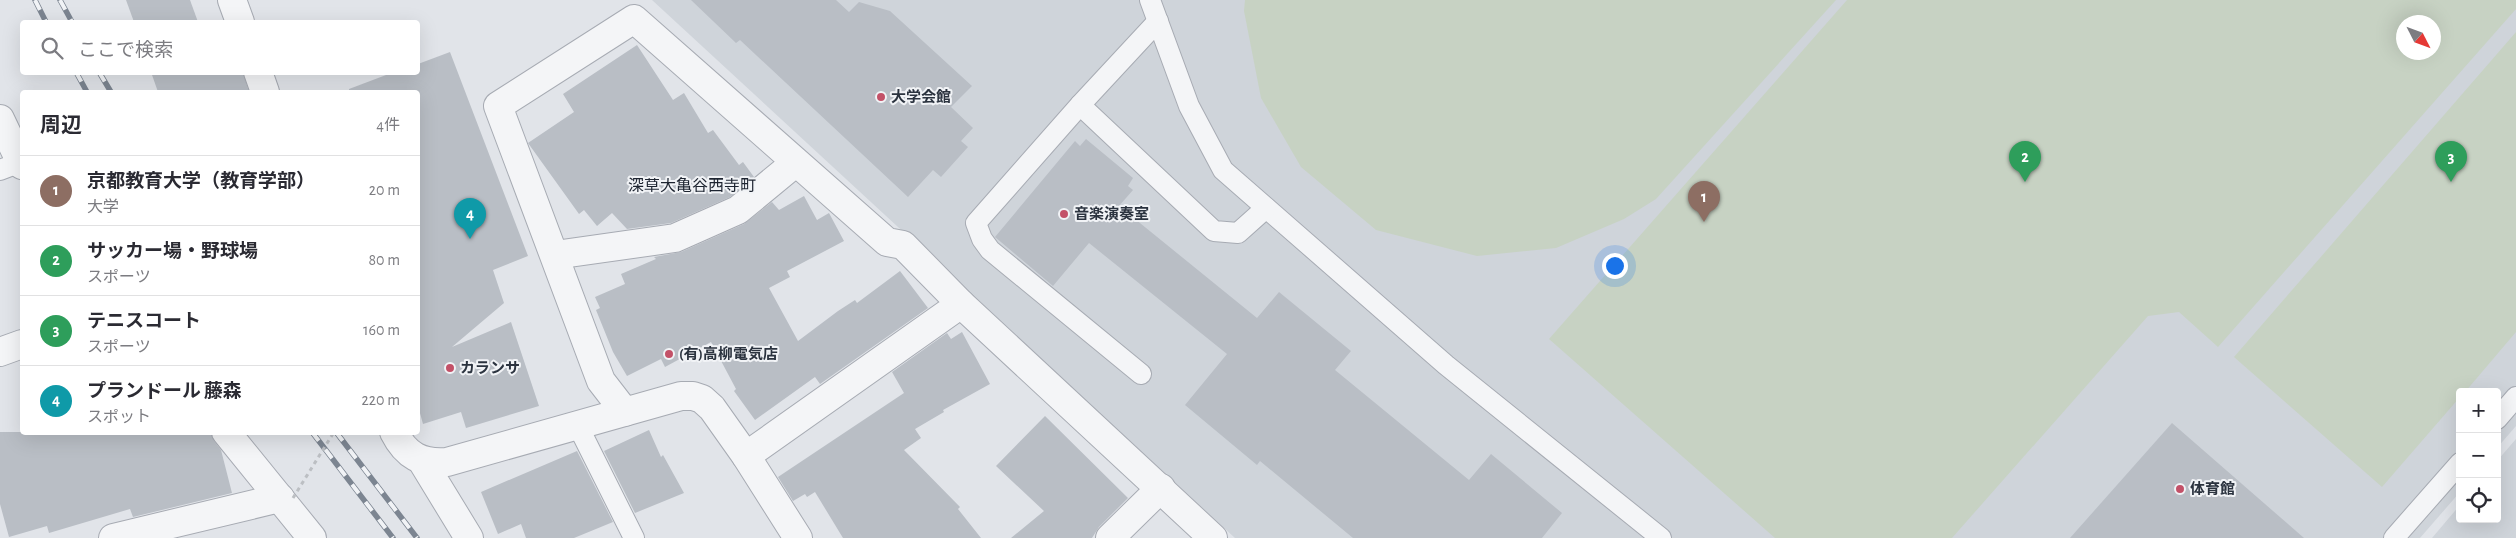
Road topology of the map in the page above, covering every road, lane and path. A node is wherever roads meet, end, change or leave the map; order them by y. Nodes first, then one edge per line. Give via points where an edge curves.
1 (1150, 0) edge
2 (1158, 21) junction
3 (259, 75) edge
4 (264, 90) edge
5 (1080, 104) junction
6 (0, 118) edge
7 (795, 163) junction
8 (14, 166) edge
9 (1266, 208) junction
10 (555, 255) junction
11 (961, 304) junction
12 (20, 345) edge
13 (0, 352) edge
14 (1141, 374) dead end
15 (2516, 398) edge
16 (625, 412) junction
17 (2501, 415) edge
18 (578, 426) junction
19 (229, 435) edge
20 (332, 435) edge
21 (396, 435) edge
22 (746, 456) junction
23 (422, 461) junction
24 (2456, 468) edge
25 (1161, 488) junction
26 (286, 498) junction
27 (113, 538) edge
28 (312, 538) edge
29 (469, 538) edge
30 (634, 538) edge
31 (798, 538) edge
32 (1110, 538) edge
33 (1213, 538) edge
34 (1660, 538) edge
35 (2394, 538) edge

1 - 2 lane
2 - 5 lane
2 - 9 lane via 1190,106 1223,170
3 - 4 street
5 - 9 lane via 1214,231 1238,233
5 - 14 lane via 976,224 990,250
6 - 8 street
7 - 10 street via 738,210 675,238
7 - 10 street via 634,19 498,106
7 - 11 street via 886,242 903,245
9 - 34 lane via 1446,365
10 - 16 street via 601,381
11 - 22 street
11 - 25 street
12 - 13 street
15 - 17 lane
16 - 18 street
16 - 22 street via 681,396 702,399
18 - 23 street via 447,462
18 - 30 lane
19 - 26 street
20 - 26 path, bridge
21 - 23 street via 405,448
22 - 31 street
23 - 29 street
24 - 35 lane
25 - 32 street
25 - 33 street
26 - 27 street
26 - 28 street

